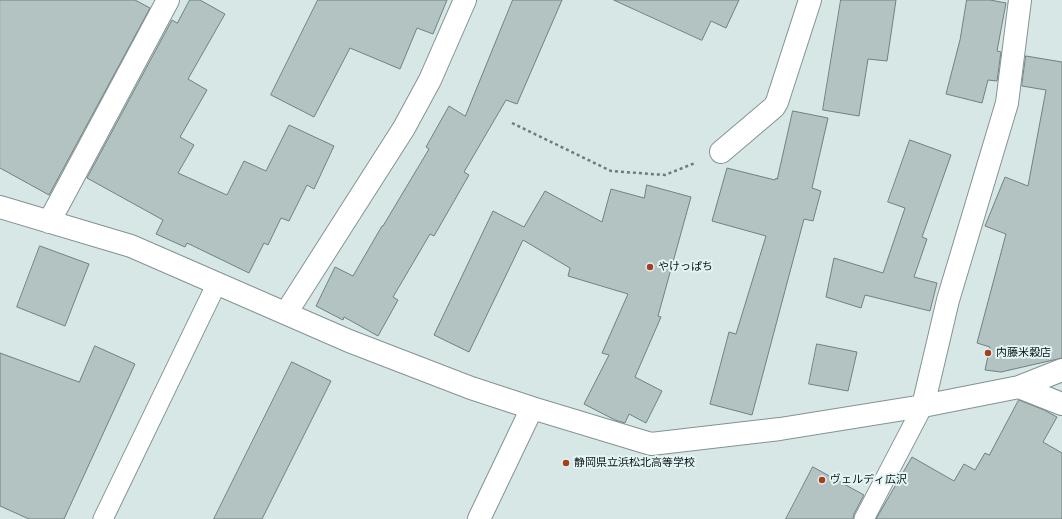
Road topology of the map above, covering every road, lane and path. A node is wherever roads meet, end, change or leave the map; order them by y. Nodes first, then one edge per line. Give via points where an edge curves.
1 (168, 0) edge
2 (465, 0) edge
3 (810, 0) edge
4 (1020, 0) edge
5 (512, 124) dead end
6 (721, 152) joint
7 (0, 207) edge
8 (49, 222) junction
9 (217, 283) junction
10 (286, 313) junction
11 (1062, 370) edge
12 (1019, 387) junction
13 (1062, 404) edge
14 (923, 406) junction
15 (532, 408) junction
16 (103, 519) edge
17 (479, 519) edge
18 (864, 519) edge

1 - 8 street
2 - 10 street via 430,80 404,128
3 - 6 street via 777,102 761,119
4 - 14 street via 1007,103 948,300
5 - 6 path via 611,171 665,175
7 - 8 street
8 - 9 street via 131,246
9 - 10 street
9 - 16 lane
10 - 15 street via 464,386
11 - 12 street
12 - 13 street
12 - 14 street
14 - 15 street via 780,429 651,444
14 - 18 lane
15 - 17 street

